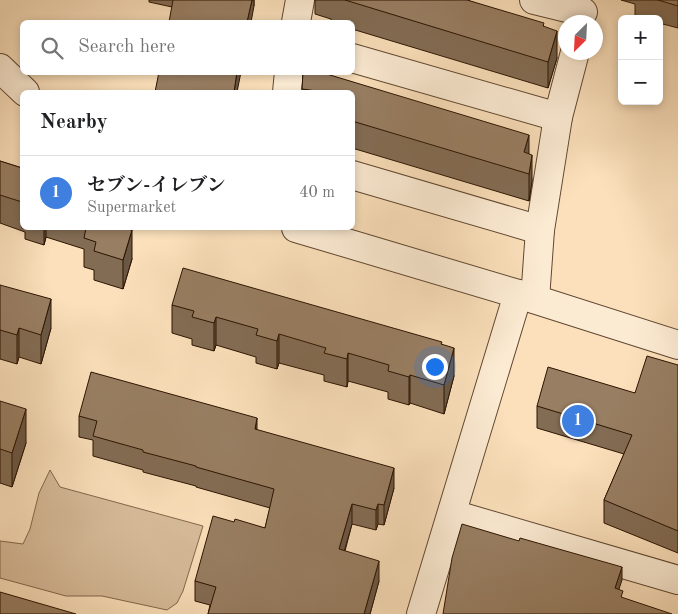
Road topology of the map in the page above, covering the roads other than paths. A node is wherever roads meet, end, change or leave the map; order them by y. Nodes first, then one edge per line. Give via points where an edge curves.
1 (300, 0) edge
2 (534, 0) edge
3 (583, 12) edge
4 (296, 20) edge
5 (355, 59) edge
6 (572, 60) edge
7 (0, 68) edge
8 (289, 75) edge
9 (22, 90) edge
10 (287, 90) edge
11 (558, 117) junction
12 (355, 176) edge
13 (303, 230) edge
14 (540, 230) junction
15 (526, 296) junction
16 (678, 345) edge
17 (452, 514) junction
18 (678, 580) edge
19 (421, 614) edge

1 - 4 street
2 - 3 street
5 - 11 street
6 - 11 street
7 - 9 street
8 - 10 street
11 - 14 street
12 - 14 street
13 - 15 street
14 - 15 street
15 - 16 street
15 - 17 street
17 - 18 street
17 - 19 street

